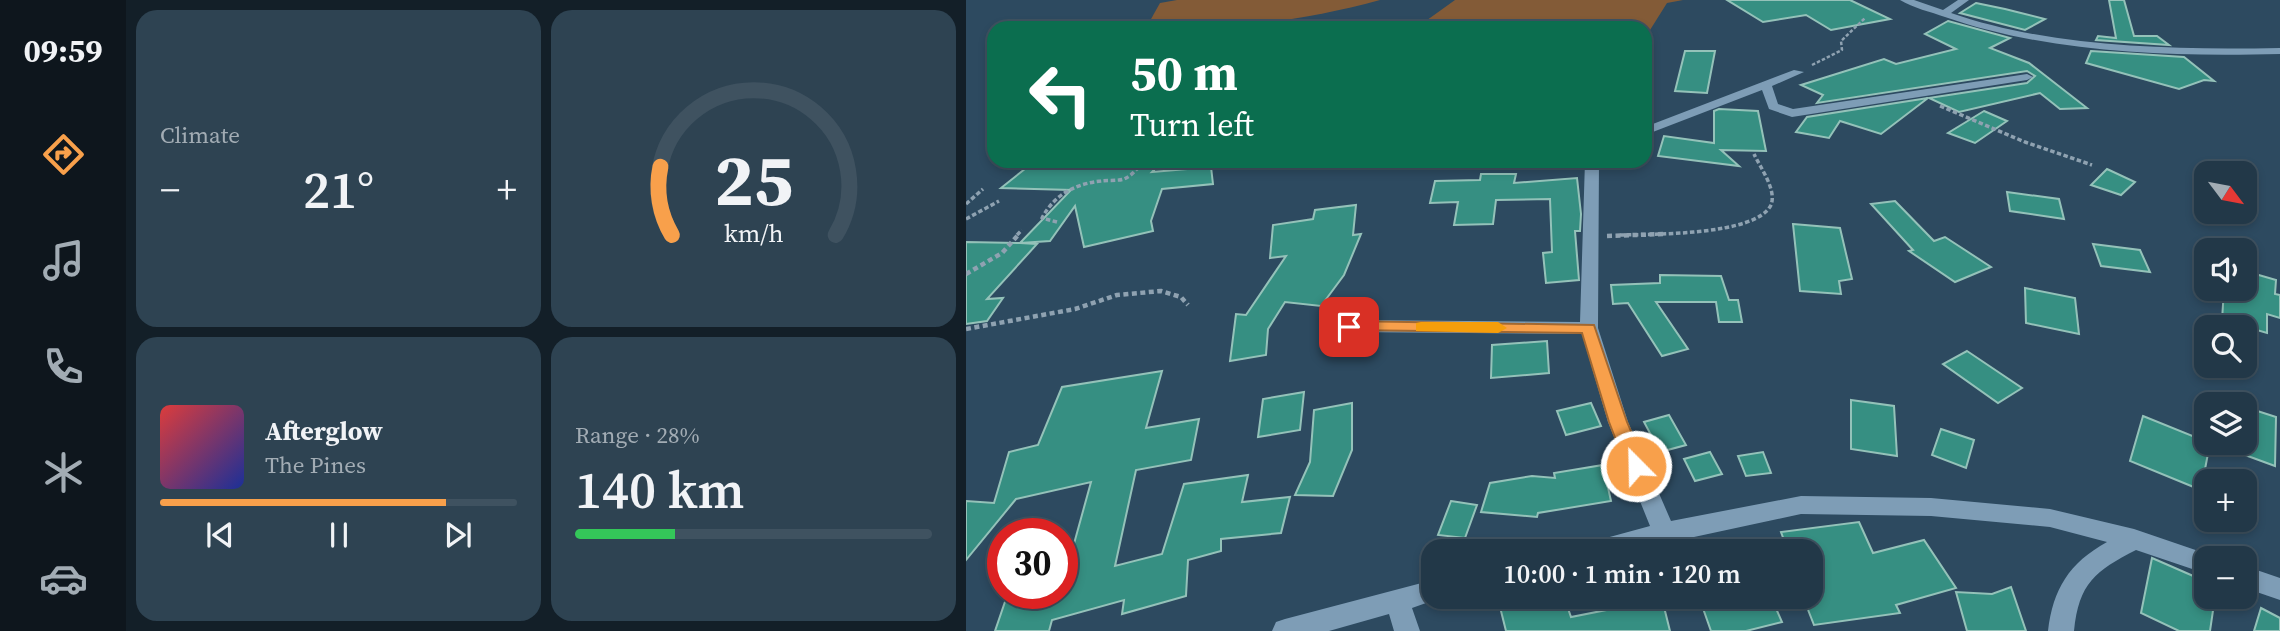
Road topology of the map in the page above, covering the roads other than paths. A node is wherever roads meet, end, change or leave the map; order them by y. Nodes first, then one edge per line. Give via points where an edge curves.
1 (1905, 0) edge
2 (1964, 0) edge
3 (1945, 13) junction
4 (2046, 38) junction
5 (2050, 51) dead end
6 (2280, 51) edge
7 (1798, 72) road end
8 (2027, 77) dead end
9 (1767, 87) junction
10 (1652, 128) edge
11 (1591, 168) edge
12 (1349, 327) dead end
13 (1589, 328) junction
14 (1664, 532) junction
15 (1637, 539) edge
16 (2134, 539) junction
17 (2194, 560) edge
18 (2257, 581) edge
19 (2280, 589) edge
20 (1421, 594) edge
21 (1397, 600) junction
22 (1285, 631) edge
23 (1407, 631) edge
24 (2061, 631) edge

1 - 3 street
2 - 3 street
3 - 4 street via 1978,25
4 - 5 street
4 - 6 street via 2138,50
7 - 9 street
8 - 9 street via 1792,113 1773,106
9 - 10 street
11 - 13 street
12 - 13 street
13 - 14 street via 1618,422
14 - 15 street
14 - 16 street via 1814,505 1931,507 2050,517
16 - 17 street
16 - 24 street via 2087,564 2067,591
18 - 19 street
20 - 21 street
21 - 22 street
21 - 23 street

